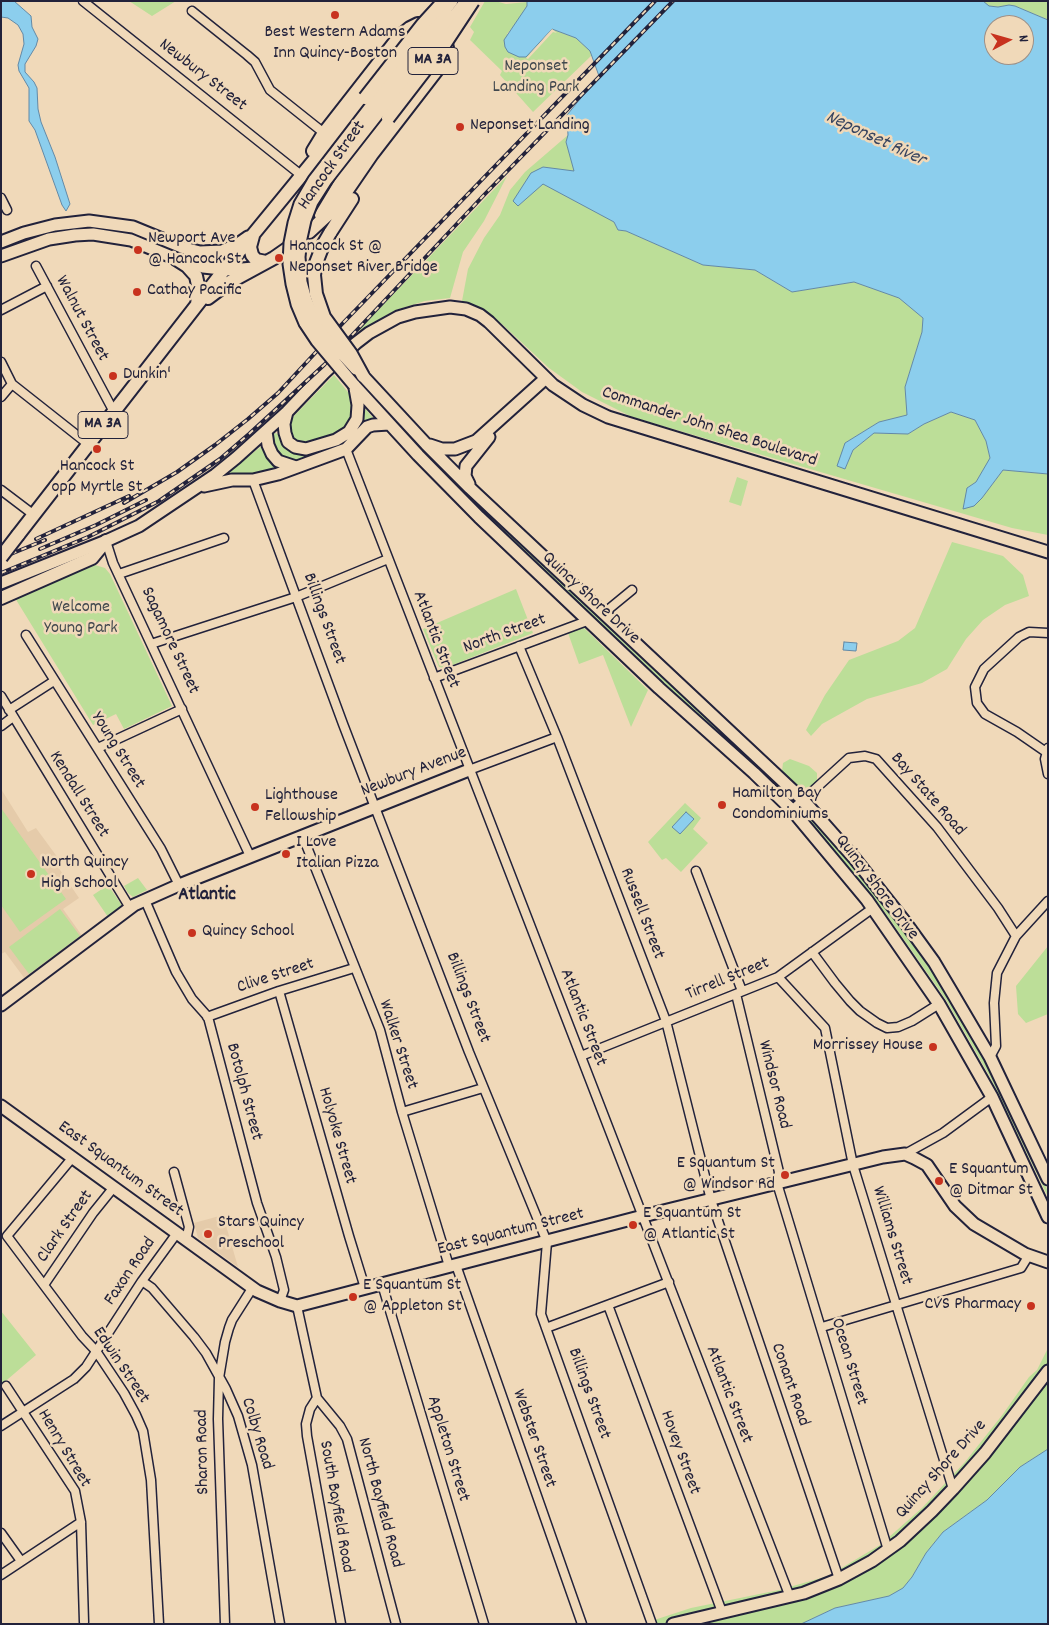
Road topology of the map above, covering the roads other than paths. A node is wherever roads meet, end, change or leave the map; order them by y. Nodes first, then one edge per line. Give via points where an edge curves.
1 (84, 1) edge
2 (444, 1) edge
3 (452, 1) edge
4 (466, 1) edge
5 (473, 1) edge
6 (192, 11) dead end
7 (393, 120) junction
8 (324, 133) junction
9 (302, 175) junction
10 (1, 198) edge
11 (7, 210) dead end
12 (254, 233) junction
13 (1, 242) edge
14 (1, 256) edge
15 (176, 259) junction
16 (263, 263) junction
17 (36, 266) dead end
18 (224, 270) junction
19 (47, 286) junction
20 (197, 304) junction
21 (1, 310) edge
22 (188, 316) junction
23 (1, 362) edge
24 (363, 376) junction
25 (546, 378) junction
26 (12, 384) junction
27 (354, 385) junction
28 (1, 397) edge
29 (114, 412) junction
30 (287, 412) junction
31 (500, 421) junction
32 (389, 424) junction
33 (266, 431) junction
34 (88, 444) junction
35 (426, 444) junction
36 (346, 449) junction
37 (296, 467) junction
38 (253, 480) junction
39 (195, 488) junction
40 (470, 488) junction
41 (1, 490) edge
42 (34, 515) junction
43 (224, 538) dead end
44 (106, 542) junction
45 (1048, 552) edge
46 (1, 557) edge
47 (388, 559) junction
48 (119, 574) junction
49 (1, 583) edge
50 (632, 590) dead end
51 (296, 597) junction
52 (1, 598) edge
53 (604, 613) junction
54 (587, 621) junction
55 (1048, 633) edge
56 (26, 635) dead end
57 (151, 644) junction
58 (519, 646) junction
59 (434, 678) junction
60 (54, 680) junction
61 (1, 696) edge
62 (182, 710) junction
63 (11, 713) junction
64 (1, 726) edge
65 (557, 737) junction
66 (98, 748) junction
67 (1047, 750) edge
68 (469, 770) junction
69 (1048, 774) edge
70 (803, 800) junction
71 (375, 807) junction
72 (792, 810) junction
73 (303, 836) junction
74 (250, 856) junction
75 (696, 871) dead end
76 (179, 885) junction
77 (145, 900) junction
78 (1048, 901) edge
79 (130, 908) junction
80 (872, 908) junction
81 (1016, 936) junction
82 (812, 952) junction
83 (354, 968) junction
84 (778, 977) junction
85 (279, 991) junction
86 (739, 993) junction
87 (939, 1004) junction
88 (1, 1005) edge
89 (207, 1017) junction
90 (666, 1021) junction
91 (581, 1056) junction
92 (990, 1056) junction
93 (483, 1088) junction
94 (992, 1096) junction
95 (1, 1106) edge
96 (402, 1112) junction
97 (905, 1154) junction
98 (73, 1157) junction
99 (853, 1164) junction
100 (174, 1172) dead end
101 (1048, 1179) edge
102 (777, 1183) junction
103 (114, 1187) junction
104 (711, 1200) junction
105 (643, 1216) junction
106 (1048, 1217) edge
107 (181, 1236) junction
108 (547, 1242) junction
109 (1029, 1255) junction
110 (1048, 1262) edge
111 (453, 1265) junction
112 (142, 1281) junction
113 (669, 1282) junction
114 (382, 1284) junction
115 (44, 1285) junction
116 (252, 1287) junction
117 (365, 1288) junction
118 (280, 1301) junction
119 (608, 1305) junction
120 (897, 1305) junction
121 (297, 1306) junction
122 (822, 1327) junction
123 (546, 1328) junction
124 (96, 1350) junction
125 (1048, 1371) edge
126 (219, 1378) junction
127 (6, 1386) dead end
128 (317, 1398) junction
129 (24, 1413) junction
130 (1, 1426) edge
131 (953, 1489) junction
132 (81, 1522) junction
133 (1, 1533) edge
134 (888, 1550) junction
135 (21, 1561) junction
136 (1, 1575) edge
137 (839, 1579) junction
138 (790, 1597) junction
139 (722, 1612) junction
140 (84, 1622) dead end
141 (158, 1624) edge
142 (224, 1624) edge
143 (280, 1624) edge
144 (341, 1624) edge
145 (396, 1624) edge
146 (484, 1624) edge
147 (582, 1624) edge
148 (652, 1624) edge
149 (673, 1624) edge

1 - 9 street, Newbury Street
2 - 9 main road, Hancock Street / MA 3A, bridge
3 - 27 main road, Quincy Shore Drive, bridge via 314,180 300,204 294,223 289,264 297,304 316,341
4 - 24 main road, Quincy Shore Drive, bridge via 322,186 303,226 300,270 308,307 325,335
5 - 7 main road, Hancock Street / MA 3A, bridge
6 - 8 street via 248,55 270,90
7 - 8 main road via 446,56 445,39 424,25 413,26 399,37
7 - 16 main road, Hancock Street / MA 3A via 355,162 309,232
7 - 24 main road, bridge via 356,192 322,245 316,263 314,282 324,317
8 - 9 main road
9 - 12 main road, Hancock Street / MA 3A
10 - 11 street
12 - 13 main road via 230,248 200,252 133,227 89,221 55,225
12 - 16 main road via 250,242 252,255
12 - 18 main road, Hancock Street / MA 3A
14 - 15 main road via 49,239 93,234 130,240
15 - 18 main road via 203,268
15 - 20 main road via 196,276
16 - 18 main road via 246,269
16 - 22 main road, Hancock Street / MA 3A via 218,290
17 - 19 street, Walnut Street
18 - 20 main road, Hancock Street / MA 3A
19 - 21 street
19 - 29 street, Walnut Street
20 - 22 main road, Hancock Street / MA 3A
22 - 29 main road, Hancock Street / MA 3A
23 - 26 street
24 - 35 main road, Quincy Shore Drive
25 - 30 main road, Commander John Shea Boulevard via 480,315 457,307 439,307 398,317 369,333
25 - 31 main road
25 - 45 main road, Commander John Shea Boulevard via 583,405 622,422
26 - 28 street
26 - 34 street
27 - 30 main road via 358,400 357,419 352,429 340,438 306,448 295,447 288,442 285,433
27 - 32 main road, Quincy Shore Drive
29 - 34 main road, Hancock Street / MA 3A
30 - 33 main road, Commander John Shea Boulevard
31 - 35 main road via 466,446 442,449
31 - 40 main road via 466,466 465,476
32 - 36 main road via 368,427
32 - 54 main road, Quincy Shore Drive via 478,517
33 - 37 main road via 272,454 278,461
33 - 39 main road, Commander John Shea Boulevard via 229,464
34 - 42 main road, Hancock Street / MA 3A
35 - 40 main road, Quincy Shore Drive
36 - 37 main road
36 - 47 street, Atlantic Street
37 - 38 main road
38 - 39 main road via 232,480
38 - 51 street, Billings Street
39 - 44 main road, Commander John Shea Boulevard via 139,526
40 - 53 main road, Quincy Shore Drive
41 - 42 street
42 - 46 main road, Hancock Street / MA 3A, bridge
43 - 48 street
44 - 48 street, Sagamore Street
44 - 49 main road
44 - 52 main road via 92,558
47 - 51 street
47 - 59 street, Atlantic Street
48 - 57 street, Sagamore Street
50 - 53 street
51 - 57 street
51 - 71 street, Billings Street
53 - 70 main road, Quincy Shore Drive
54 - 58 street, North Street
54 - 72 main road, Quincy Shore Drive
55 - 67 street via 1029,632 1019,637 984,669 975,687 977,704 986,714
56 - 60 street, Young Street
57 - 62 street, Sagamore Street
58 - 59 street, North Street
58 - 65 street, Russell Street
59 - 68 street, Atlantic Street
60 - 63 street
60 - 66 street, Young Street
61 - 63 street, Kendall Street
62 - 66 street
62 - 74 street, Sagamore Street
63 - 64 street
63 - 79 street, Kendall Street
65 - 68 street, Newbury Avenue
65 - 90 street, Russell Street
66 - 76 street, Young Street via 161,849
67 - 69 street
68 - 71 main road, Newbury Avenue
68 - 91 street, Atlantic Street
70 - 72 street, Bay State Road
70 - 81 street, Bay State Road via 849,758 865,756 876,759 937,828
70 - 92 main road, Quincy Shore Drive via 897,911 934,962
71 - 73 main road, Newbury Avenue
71 - 93 street, Billings Street
72 - 80 main road, Quincy Shore Drive
73 - 74 main road, Newbury Avenue
73 - 83 street, Walker Street
74 - 76 main road, Newbury Avenue
75 - 86 street, Windsor Road
76 - 77 main road, Newbury Avenue
77 - 79 main road, Newbury Avenue
77 - 89 street, Botolph Street via 176,972
78 - 81 street
79 - 88 main road, Newbury Avenue
80 - 82 street, Tirrell Street
80 - 87 main road, Quincy Shore Drive
81 - 92 street via 997,973 994,1003 996,1046
82 - 84 street, Tirrell Street
82 - 87 street via 842,992 860,1010 887,1028 912,1021
83 - 85 street, Clive Street
83 - 96 street, Walker Street via 380,1030
84 - 86 street, Tirrell Street
84 - 99 street, Williams Street via 825,1028
85 - 89 street, Clive Street
85 - 117 street, Holyoke Street
86 - 90 street, Tirrell Street
86 - 102 street, Windsor Road via 779,1172
87 - 94 main road, Quincy Shore Drive
89 - 118 street, Botolph Street via 257,1203 276,1257 284,1290
90 - 91 street, Tirrell Street
90 - 104 street, Russell Street
91 - 105 street, Atlantic Street
92 - 101 main road, Quincy Shore Drive
93 - 96 street
93 - 108 street, Billings Street
94 - 97 street via 943,1132
94 - 106 main road, Quincy Shore Drive
95 - 98 main road, East Squantum Street
96 - 111 street, Walker Street
97 - 99 main road, East Squantum Street
97 - 109 main road via 927,1166 955,1206 974,1224
98 - 103 main road, East Squantum Street
98 - 115 street, Edwin Street via 7,1236
99 - 102 main road, East Squantum Street
99 - 120 street, Williams Street
100 - 107 street via 189,1227
102 - 104 main road, East Squantum Street
102 - 122 street, Ocean Street
103 - 107 main road, East Squantum Street
103 - 115 street, Clark Street
104 - 105 main road, East Squantum Street
104 - 137 street, Conant Road
105 - 108 main road, East Squantum Street
105 - 113 street, Atlantic Street
107 - 112 street, Faxon Road
107 - 116 main road, East Squantum Street
108 - 111 main road, East Squantum Street
108 - 123 street, Billings Street via 541,1314
109 - 110 main road
109 - 120 street via 1021,1268
111 - 114 main road, East Squantum Street
111 - 147 street, Webster Street
112 - 124 street, Faxon Road
112 - 126 street, Colby Road via 152,1288 194,1337
113 - 119 street
113 - 138 street, Atlantic Street
114 - 117 main road, East Squantum Street
114 - 146 street, Appleton Street
115 - 124 street, Edwin Street
116 - 118 main road, East Squantum Street
116 - 126 street, Sharon Road via 229,1328
117 - 121 main road, East Squantum Street
118 - 121 main road, East Squantum Street
119 - 123 street
119 - 139 street, Hovey Street
120 - 122 street
120 - 131 street, Williams Street
121 - 128 street
122 - 134 street, Ocean Street
123 - 148 street, Billings Street
124 - 129 street, Faxon Road via 74,1379
124 - 141 street, Edwin Street via 143,1431 150,1480
125 - 131 main road, Quincy Shore Drive
126 - 142 street, Sharon Road
126 - 143 street, Colby Road via 238,1416 252,1465
127 - 129 street, Henry Street
128 - 144 street, South Bayfield Road via 306,1424 307,1436
128 - 145 street, North Bayfield Road via 347,1439
129 - 130 street, Faxon Road
129 - 132 street, Henry Street via 75,1492
131 - 134 main road, Quincy Shore Drive
132 - 135 street
132 - 140 street, Henry Street
133 - 135 street
134 - 137 main road, Quincy Shore Drive
135 - 136 street
137 - 138 main road, Quincy Shore Drive
138 - 139 main road, Quincy Shore Drive
139 - 149 main road, Quincy Shore Drive

